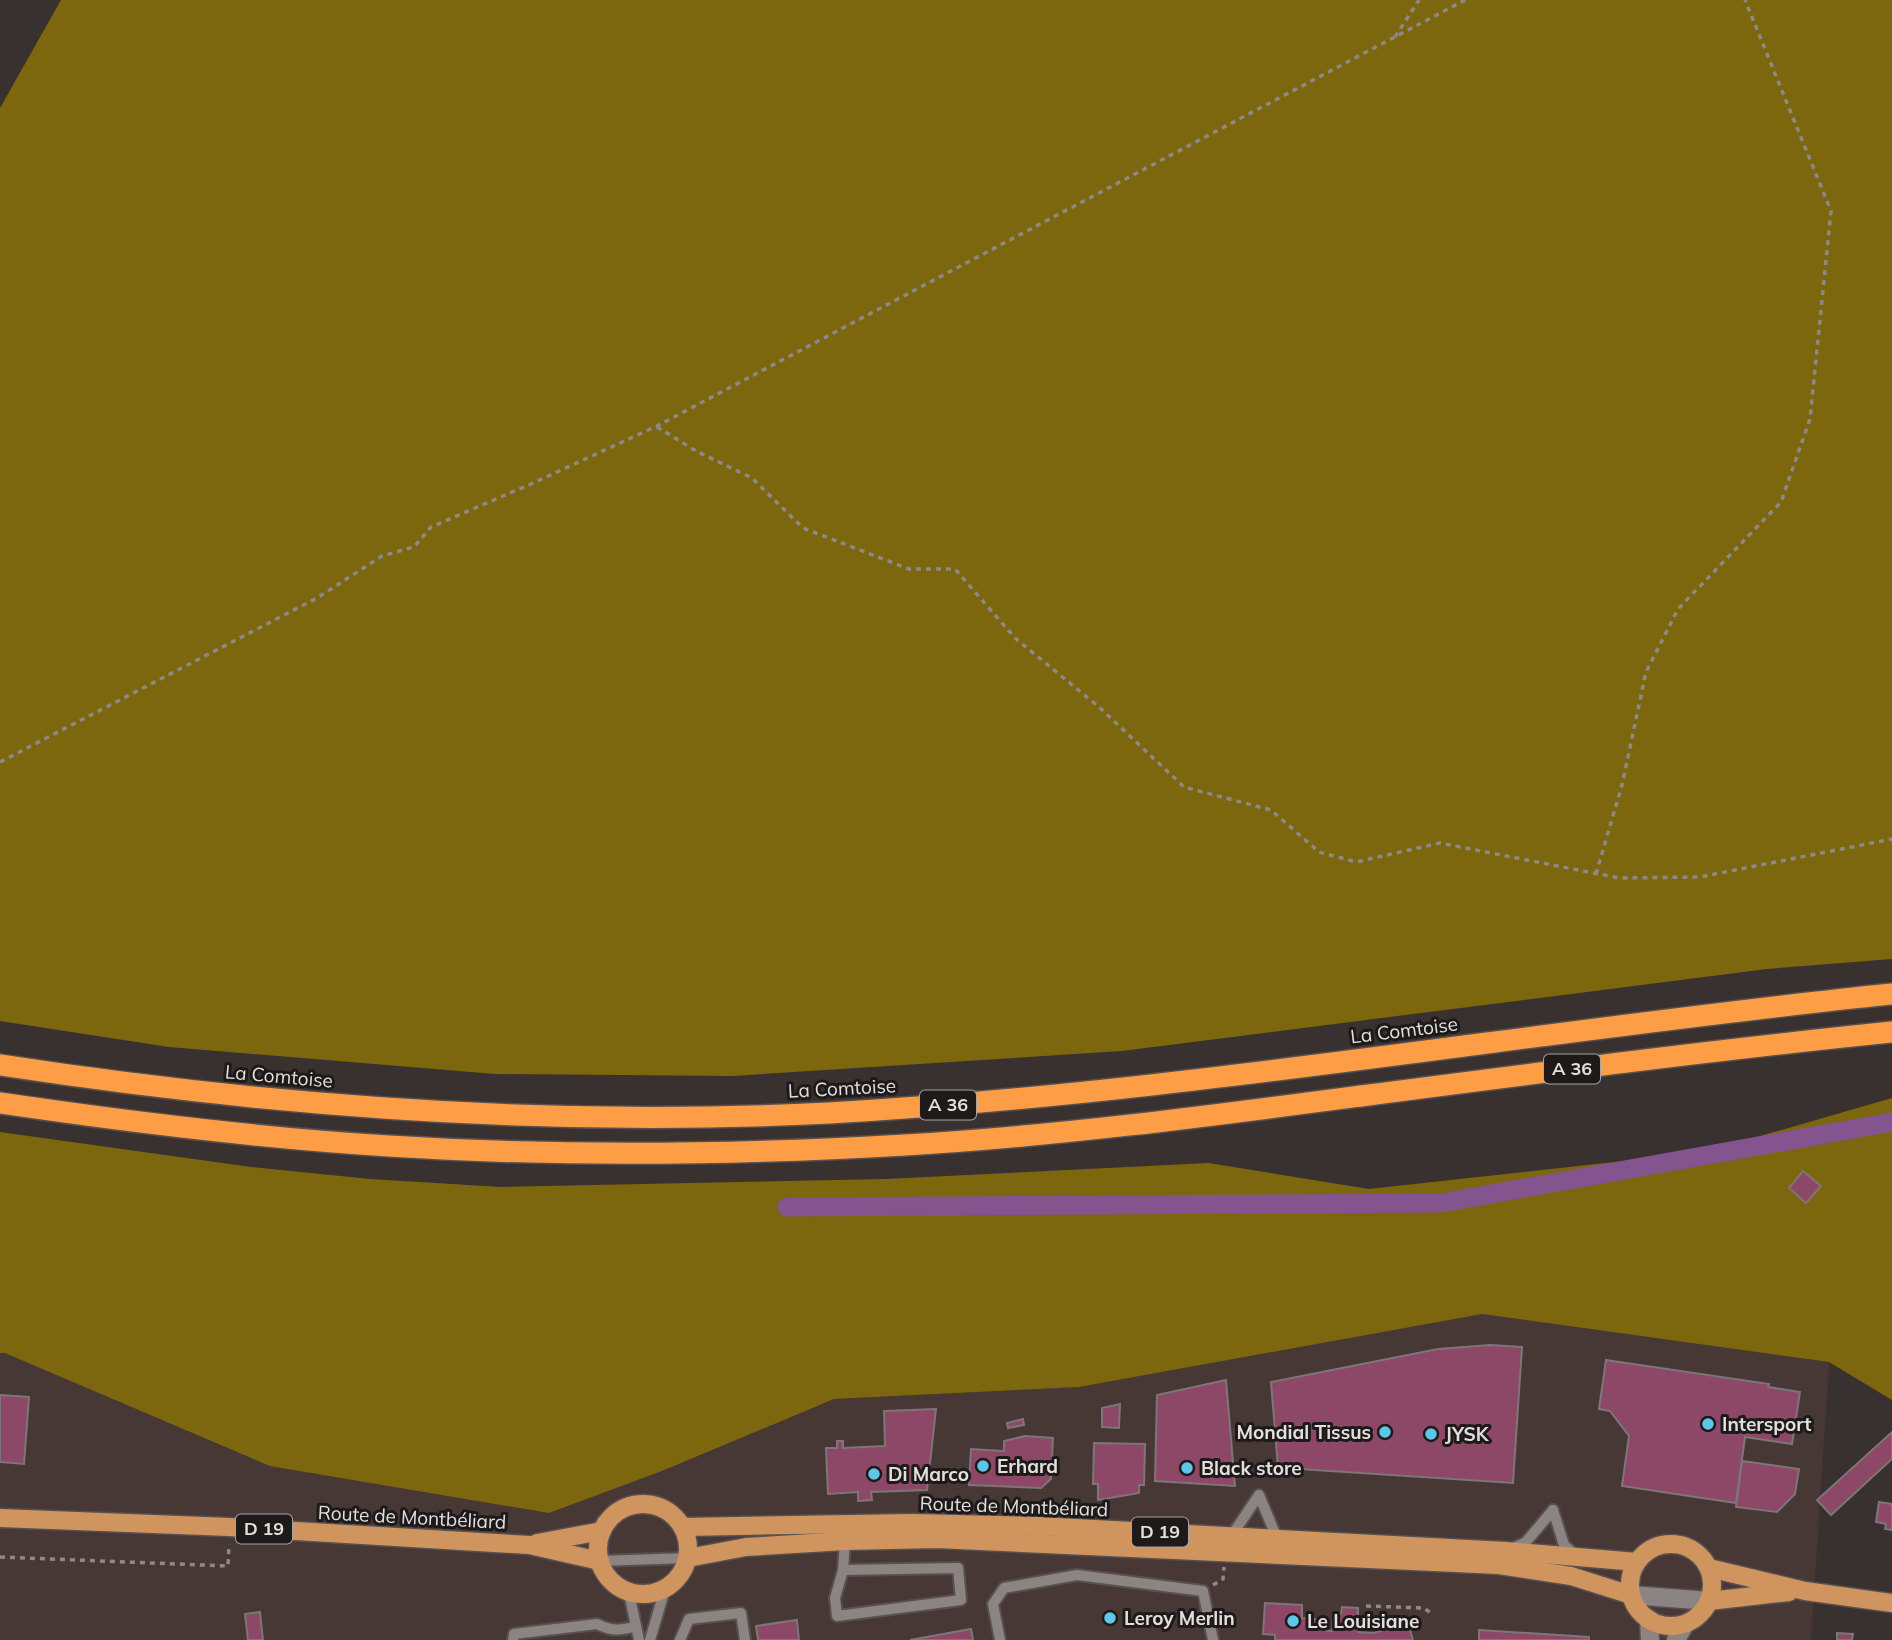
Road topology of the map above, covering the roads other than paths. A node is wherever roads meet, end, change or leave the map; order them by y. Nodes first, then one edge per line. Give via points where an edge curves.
1 (1892, 994) edge
2 (1892, 1031) edge
3 (0, 1065) edge
4 (0, 1103) edge
5 (0, 1518) edge
6 (683, 1527) junction
7 (602, 1531) junction
8 (1277, 1538) junction
9 (845, 1541) junction
10 (1228, 1543) junction
11 (529, 1545) junction
12 (1506, 1551) junction
13 (1577, 1557) junction
14 (688, 1558) junction
15 (600, 1561) junction
16 (1637, 1562) junction
17 (1709, 1569) junction
18 (844, 1570) junction
19 (665, 1589) junction
20 (1805, 1591) junction
21 (629, 1592) junction
22 (1631, 1595) junction
23 (1709, 1601) junction
24 (1891, 1602) edge
25 (1649, 1619) junction
26 (636, 1626) junction
27 (1680, 1632) edge
28 (513, 1640) edge
29 (639, 1640) edge
30 (650, 1640) edge
31 (680, 1640) edge
32 (745, 1640) edge
33 (1000, 1640) edge
34 (1213, 1640) edge
35 (1650, 1640) edge

1 - 3 highway, La Comtoise / A 36 via 1169,1083 964,1104 814,1113 618,1116 379,1108 172,1089
2 - 4 highway, A 36 via 1115,1127 790,1151 599,1153 392,1146 254,1135
5 - 11 main road, Route de Montbéliard / D 19
6 - 7 main road via 662,1508 648,1504 621,1510
6 - 10 main road, Route de Montbéliard / D 19 via 912,1523
6 - 14 main road
7 - 11 main road, Route de Montbéliard
7 - 15 main road
8 - 10 main road, Route de Montbéliard / D 19
8 - 10 lane via 1259,1495
8 - 12 main road, Route de Montbéliard / D 19
9 - 10 main road, Route de Montbéliard / D 19
9 - 14 main road, Route de Montbéliard / D 19 via 746,1547
9 - 18 lane
10 - 22 main road, Route de Montbéliard / D 19 via 1499,1564 1571,1576
11 - 15 main road, Route de Montbéliard
12 - 13 main road, Route de Montbéliard / D 19
12 - 13 lane via 1526,1542 1553,1510 1564,1545
13 - 16 main road, Route de Montbéliard / D 19
14 - 15 lane
14 - 19 main road via 683,1571
15 - 21 main road via 616,1586
16 - 17 main road via 1656,1546 1681,1545 1693,1550
16 - 22 main road
17 - 20 main road
17 - 23 main road
18 - 18 lane via 835,1598 837,1616 961,1600 958,1568
19 - 21 main road via 653,1594
19 - 30 lane
20 - 23 main road
20 - 24 main road
21 - 26 lane
22 - 23 street
22 - 25 main road
23 - 27 main road
25 - 27 main road
25 - 35 street
26 - 28 lane via 619,1631 597,1624 514,1634
26 - 29 lane
31 - 32 lane via 689,1619 741,1613
33 - 34 lane via 993,1604 1004,1588 1077,1576 1203,1591

